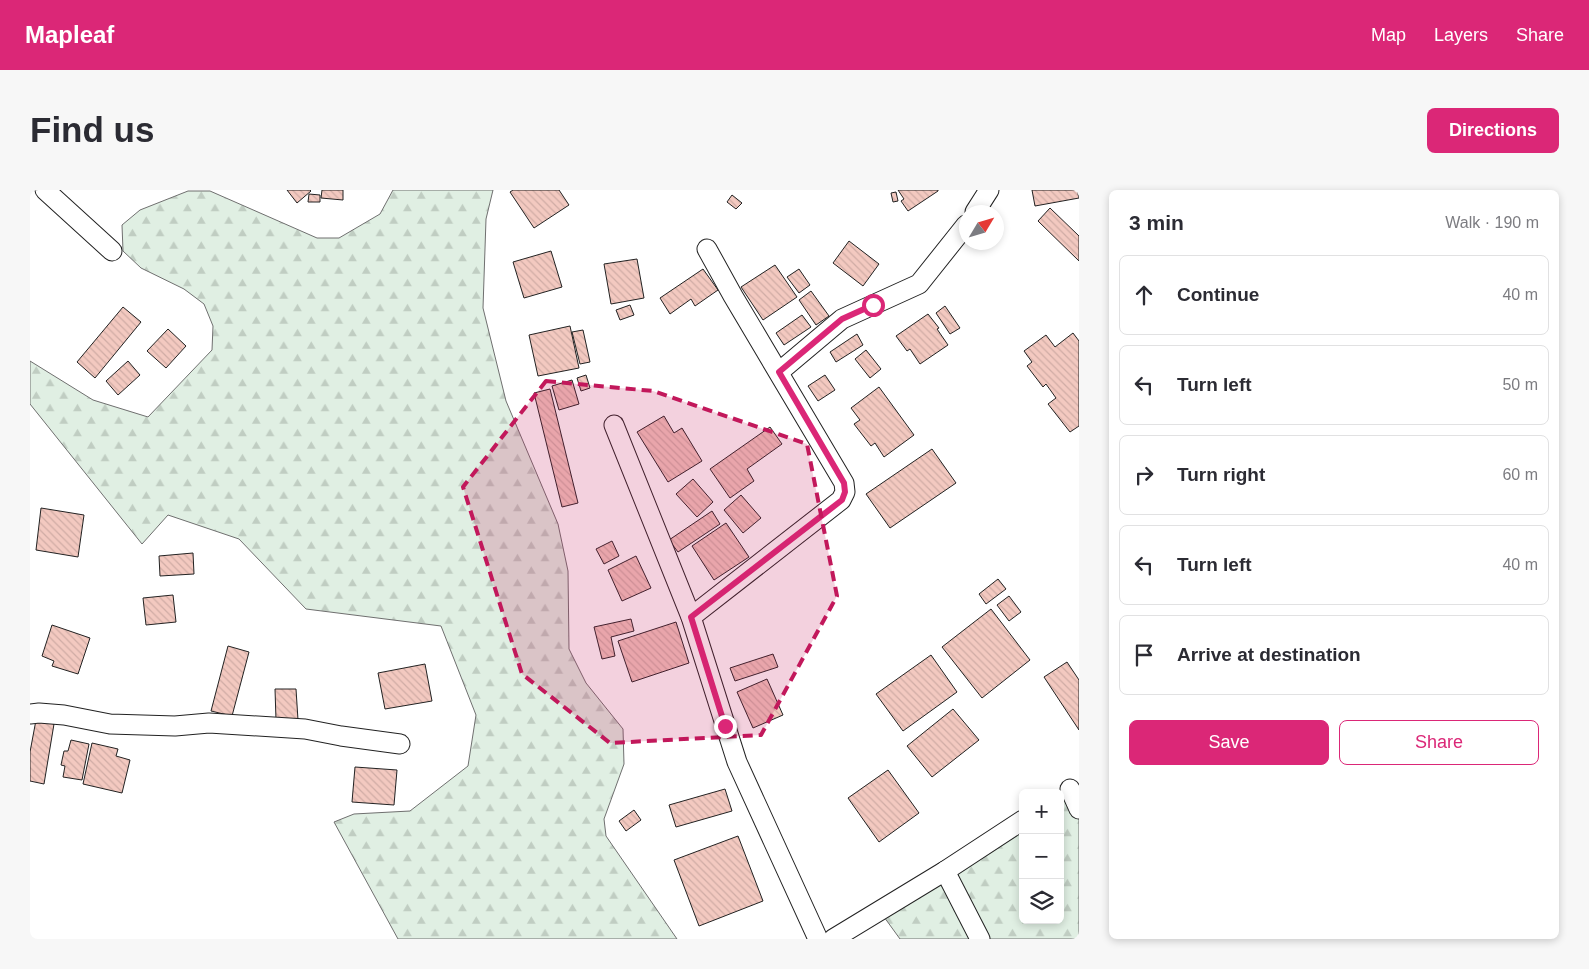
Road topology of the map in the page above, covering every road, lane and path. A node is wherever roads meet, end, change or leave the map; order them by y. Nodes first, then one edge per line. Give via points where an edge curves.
1 (45, 190) edge
2 (989, 190) edge
3 (979, 205) edge
4 (959, 234) edge
5 (707, 249) dead end
6 (112, 251) dead end
7 (779, 372) junction
8 (614, 425) dead end
9 (691, 617) junction
10 (30, 714) edge
11 (400, 744) dead end
12 (1070, 789) edge
13 (1079, 809) edge
14 (1019, 823) edge
15 (945, 871) junction
16 (818, 939) edge
17 (833, 939) edge
18 (980, 939) edge

1 - 6 street
2 - 3 street
4 - 7 street via 919,284 842,319
5 - 7 street
7 - 9 street via 844,483 845,492 842,500
8 - 9 street
9 - 16 street via 737,762
10 - 11 street via 64,715 110,724 176,726 209,723 305,729
12 - 13 street
14 - 15 street
15 - 17 street
15 - 18 street

